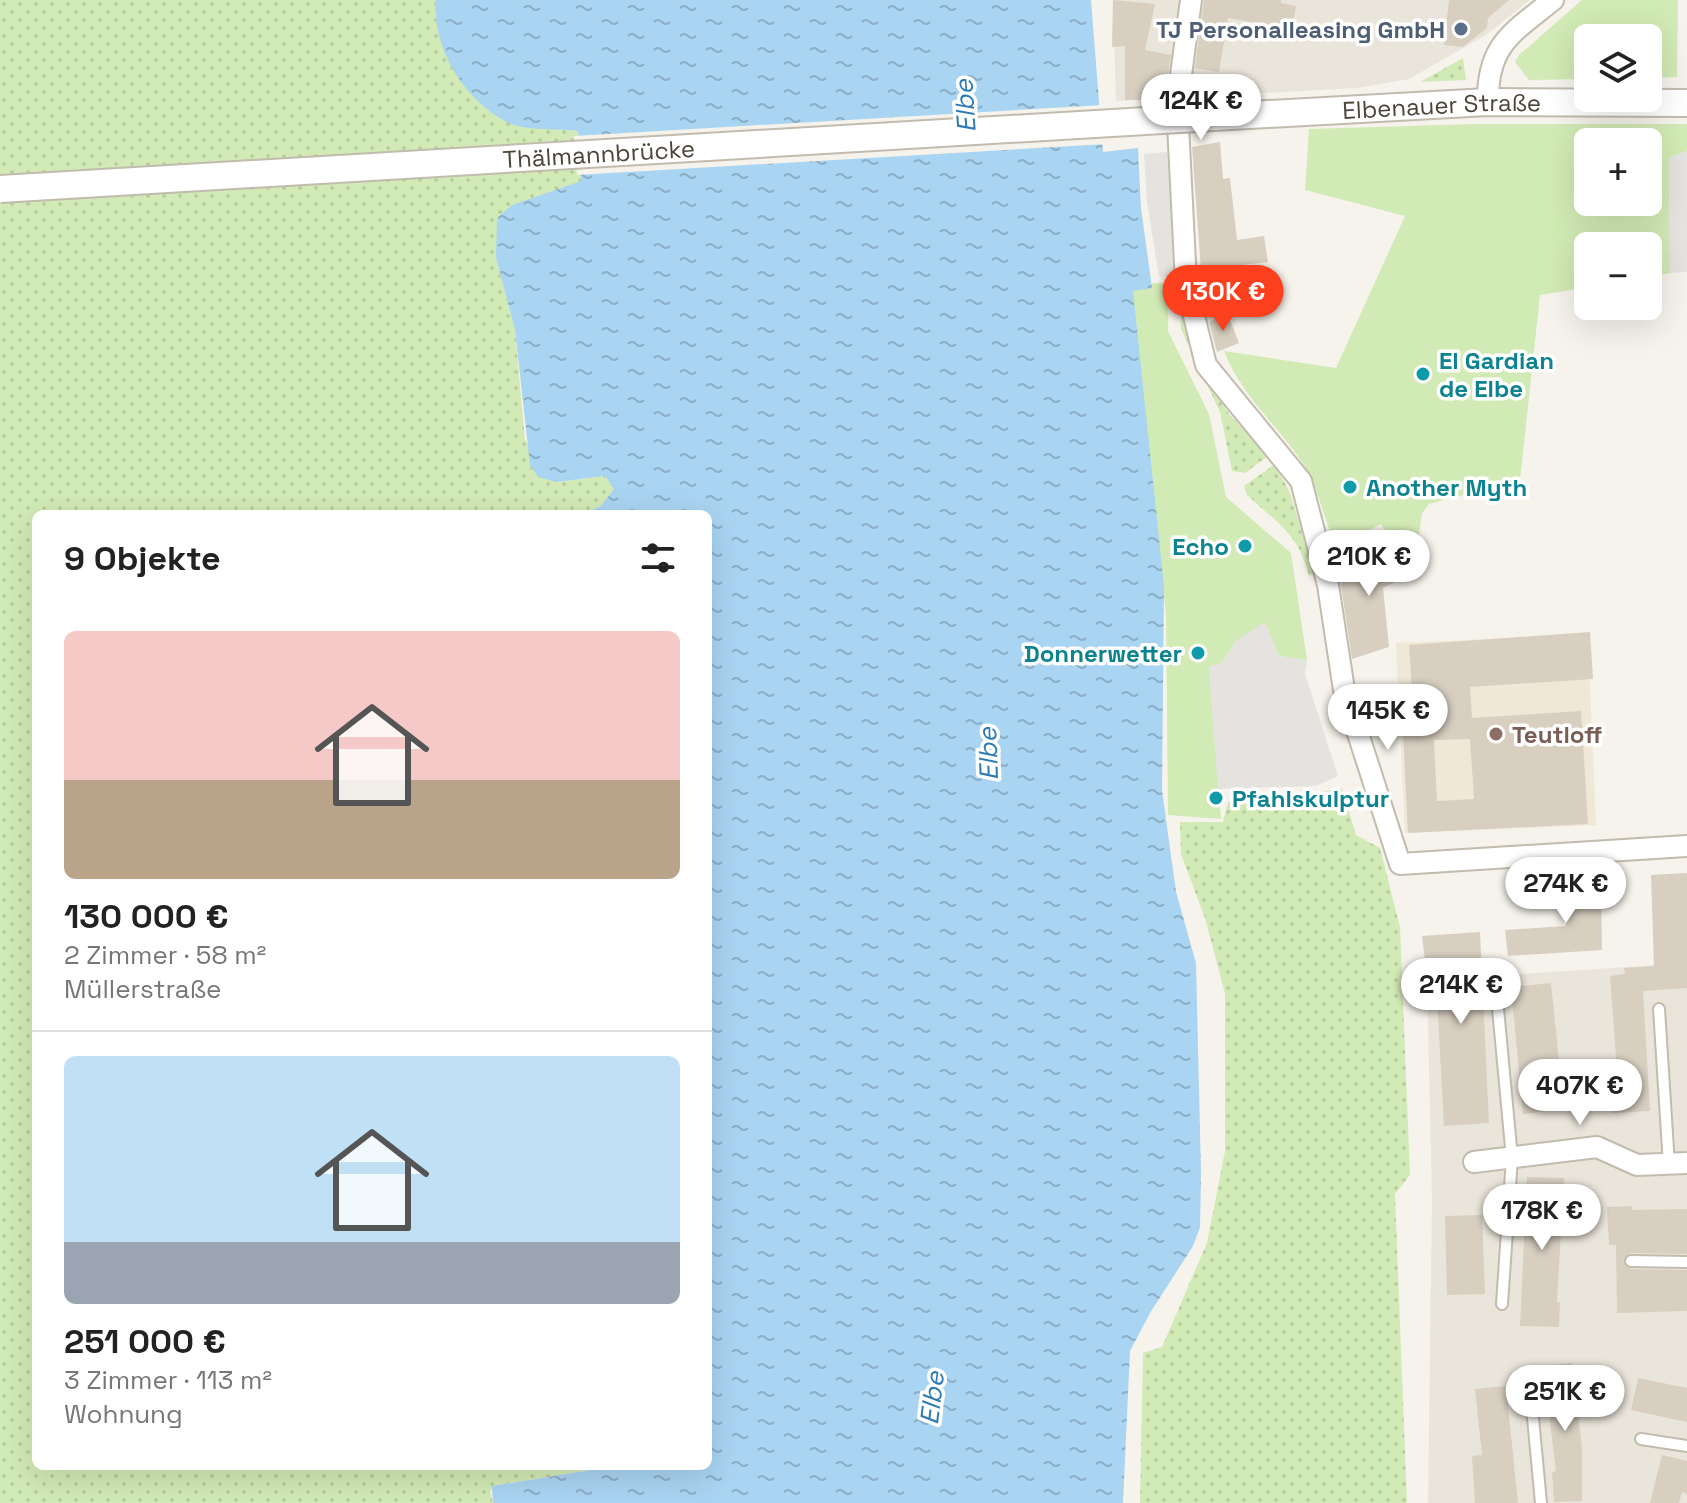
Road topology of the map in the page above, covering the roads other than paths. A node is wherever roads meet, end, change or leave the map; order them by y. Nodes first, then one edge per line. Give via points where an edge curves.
1 (1191, 0) edge
2 (1553, 0) edge
3 (1488, 102) junction
4 (1687, 103) edge
5 (1196, 118) joint
6 (0, 189) edge
7 (1687, 846) edge
8 (1497, 998) dead end
9 (1659, 1009) dead end
10 (1512, 1158) junction
11 (1474, 1162) dead end
12 (1678, 1164) edge
13 (1631, 1261) dead end
14 (1687, 1262) edge
15 (1502, 1304) dead end
16 (1531, 1397) dead end
17 (1641, 1439) dead end
18 (1687, 1446) edge
19 (1541, 1503) edge

1 - 7 street via 1177,105 1186,283 1206,365 1301,481 1328,585 1344,690 1400,864
2 - 3 street via 1504,40 1488,76
3 - 4 street, Elbenauer Straße
3 - 5 street, Elbenauer Straße
5 - 6 street, Thälmannbrücke, bridge
8 - 10 lane
9 - 12 lane
10 - 11 street
10 - 12 street via 1597,1147 1637,1165
10 - 15 lane
13 - 14 lane
16 - 19 lane
17 - 18 lane

